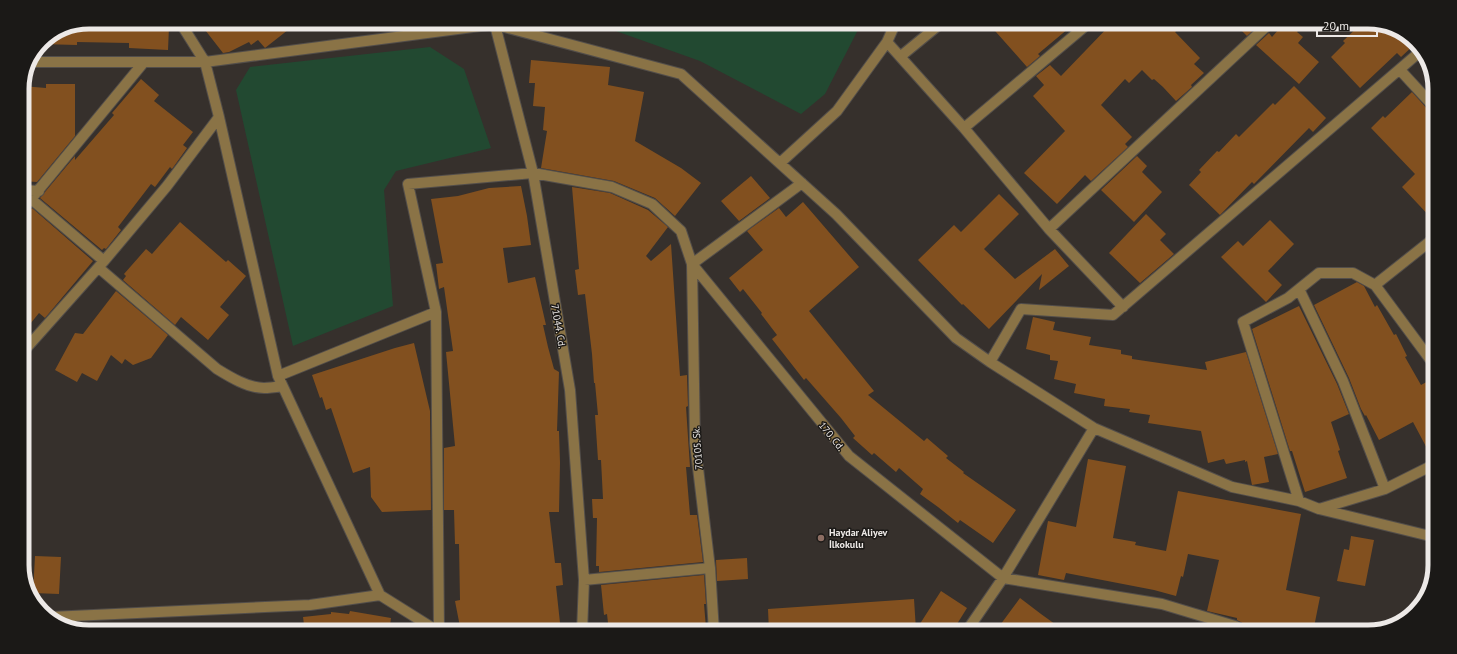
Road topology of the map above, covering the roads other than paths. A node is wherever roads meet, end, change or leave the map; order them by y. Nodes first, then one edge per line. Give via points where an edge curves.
1 (185, 29) edge
2 (457, 29) edge
3 (497, 29) edge
4 (511, 29) edge
5 (892, 29) edge
6 (934, 29) edge
7 (1081, 29) edge
8 (1263, 29) edge
9 (887, 42) junction
10 (1417, 54) edge
11 (901, 56) junction
12 (35, 62) edge
13 (144, 62) junction
14 (205, 62) junction
15 (1400, 70) junction
16 (1428, 100) edge
17 (219, 117) junction
18 (964, 128) junction
19 (780, 163) junction
20 (533, 173) junction
21 (802, 183) junction
22 (29, 190) edge
23 (39, 191) junction
24 (30, 199) joint
25 (1049, 229) junction
26 (1428, 243) edge
27 (101, 264) junction
28 (692, 264) junction
29 (1375, 285) junction
30 (1299, 289) junction
31 (1123, 307) junction
32 (436, 312) junction
33 (29, 345) edge
34 (1428, 357) edge
35 (990, 362) junction
36 (278, 376) junction
37 (282, 386) junction
38 (1094, 428) junction
39 (1428, 468) edge
40 (1385, 489) junction
41 (1299, 501) junction
42 (1319, 509) junction
43 (1428, 536) edge
44 (710, 568) junction
45 (1003, 578) junction
46 (584, 580) junction
47 (380, 595) junction
48 (58, 617) edge
49 (428, 625) edge
50 (439, 625) edge
51 (582, 625) edge
52 (714, 625) edge
53 (971, 625) edge
54 (1232, 625) edge

1 - 14 street
2 - 14 street
3 - 20 street, 71044. Cd.
4 - 19 street via 681,74
5 - 9 street
6 - 11 street
7 - 18 street
8 - 25 street
9 - 11 street
9 - 19 street via 837,111
10 - 15 street
11 - 18 street
12 - 13 street
13 - 14 street
13 - 23 street
14 - 17 street
15 - 16 street
15 - 31 street
17 - 27 street via 167,186
17 - 36 street
18 - 25 street
19 - 21 street
20 - 28 street via 612,188 652,204 681,231
20 - 32 street via 408,184
20 - 46 street, 71044. Cd. via 570,390
21 - 28 street
21 - 35 street via 836,214 956,338
22 - 23 street
23 - 24 street
24 - 27 street
25 - 31 street
26 - 29 street
27 - 33 street
27 - 37 street via 217,369 250,385 262,388
28 - 44 street, 70105. Sk. via 696,443
28 - 45 street, 170. Cd. via 849,456
29 - 30 street via 1354,273 1319,272
29 - 34 street
30 - 40 street via 1343,381
30 - 41 street via 1288,298 1243,322
31 - 35 street via 1113,315 1021,309
32 - 36 street
32 - 50 street
35 - 38 street
36 - 37 street
37 - 47 street
38 - 41 street via 1232,487
38 - 45 street
39 - 40 street
40 - 42 street
41 - 42 street
42 - 43 street
44 - 46 street
44 - 52 street, 70105. Sk.
45 - 53 street
45 - 54 street via 1162,604
46 - 51 street, 71044. Cd.
47 - 48 street via 310,605
47 - 49 street

